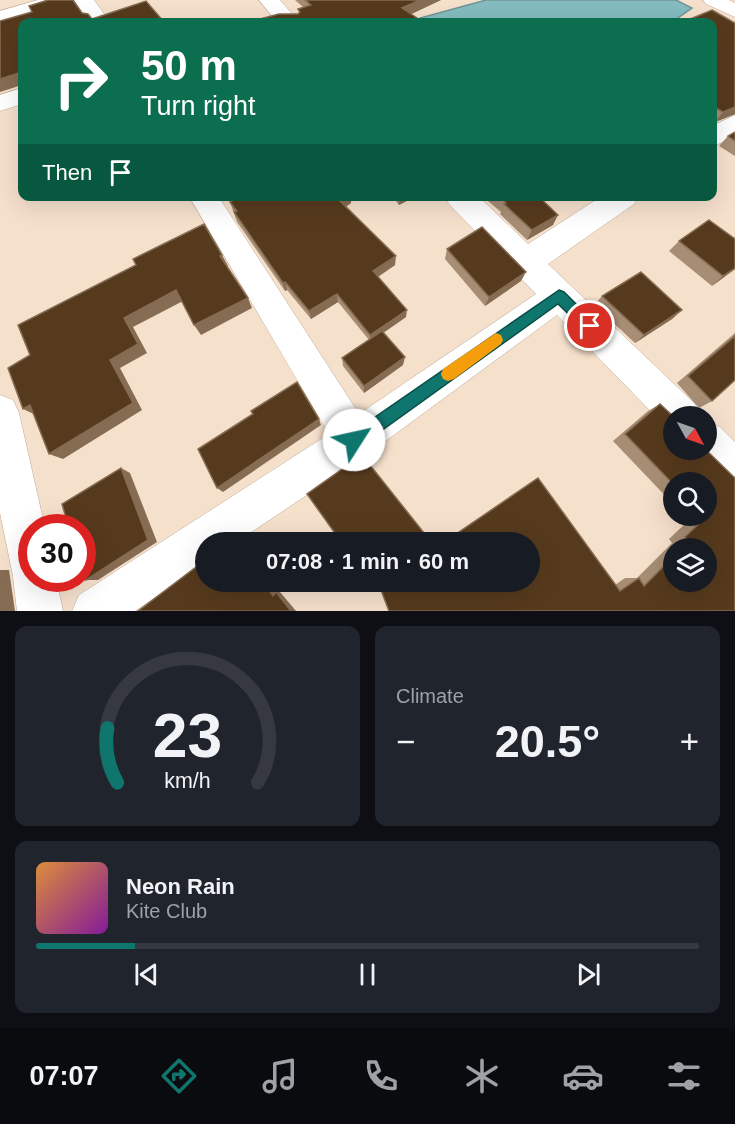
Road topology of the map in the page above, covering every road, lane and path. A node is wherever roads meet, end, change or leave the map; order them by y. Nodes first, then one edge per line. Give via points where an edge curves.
1 (60, 0) edge
2 (84, 0) edge
3 (269, 0) edge
4 (713, 0) edge
5 (735, 11) edge
6 (0, 18) edge
7 (96, 18) edge
8 (285, 18) edge
9 (18, 97) edge
10 (0, 103) edge
11 (735, 124) edge
12 (717, 135) edge
13 (206, 201) edge
14 (464, 201) edge
15 (604, 201) edge
16 (588, 205) edge
17 (526, 262) junction
18 (559, 296) junction
19 (671, 406) edge
20 (0, 413) edge
21 (354, 440) junction
22 (717, 452) edge
23 (735, 469) edge
24 (21, 514) edge
25 (36, 592) edge
26 (40, 611) edge
27 (95, 611) edge

1 - 6 street
2 - 7 street
3 - 8 street
4 - 5 street
9 - 10 street
11 - 12 street
13 - 21 street
14 - 17 street
15 - 16 street
16 - 17 street
17 - 18 street
18 - 19 street
18 - 21 street
20 - 24 street
21 - 27 street
22 - 23 street
25 - 26 street

